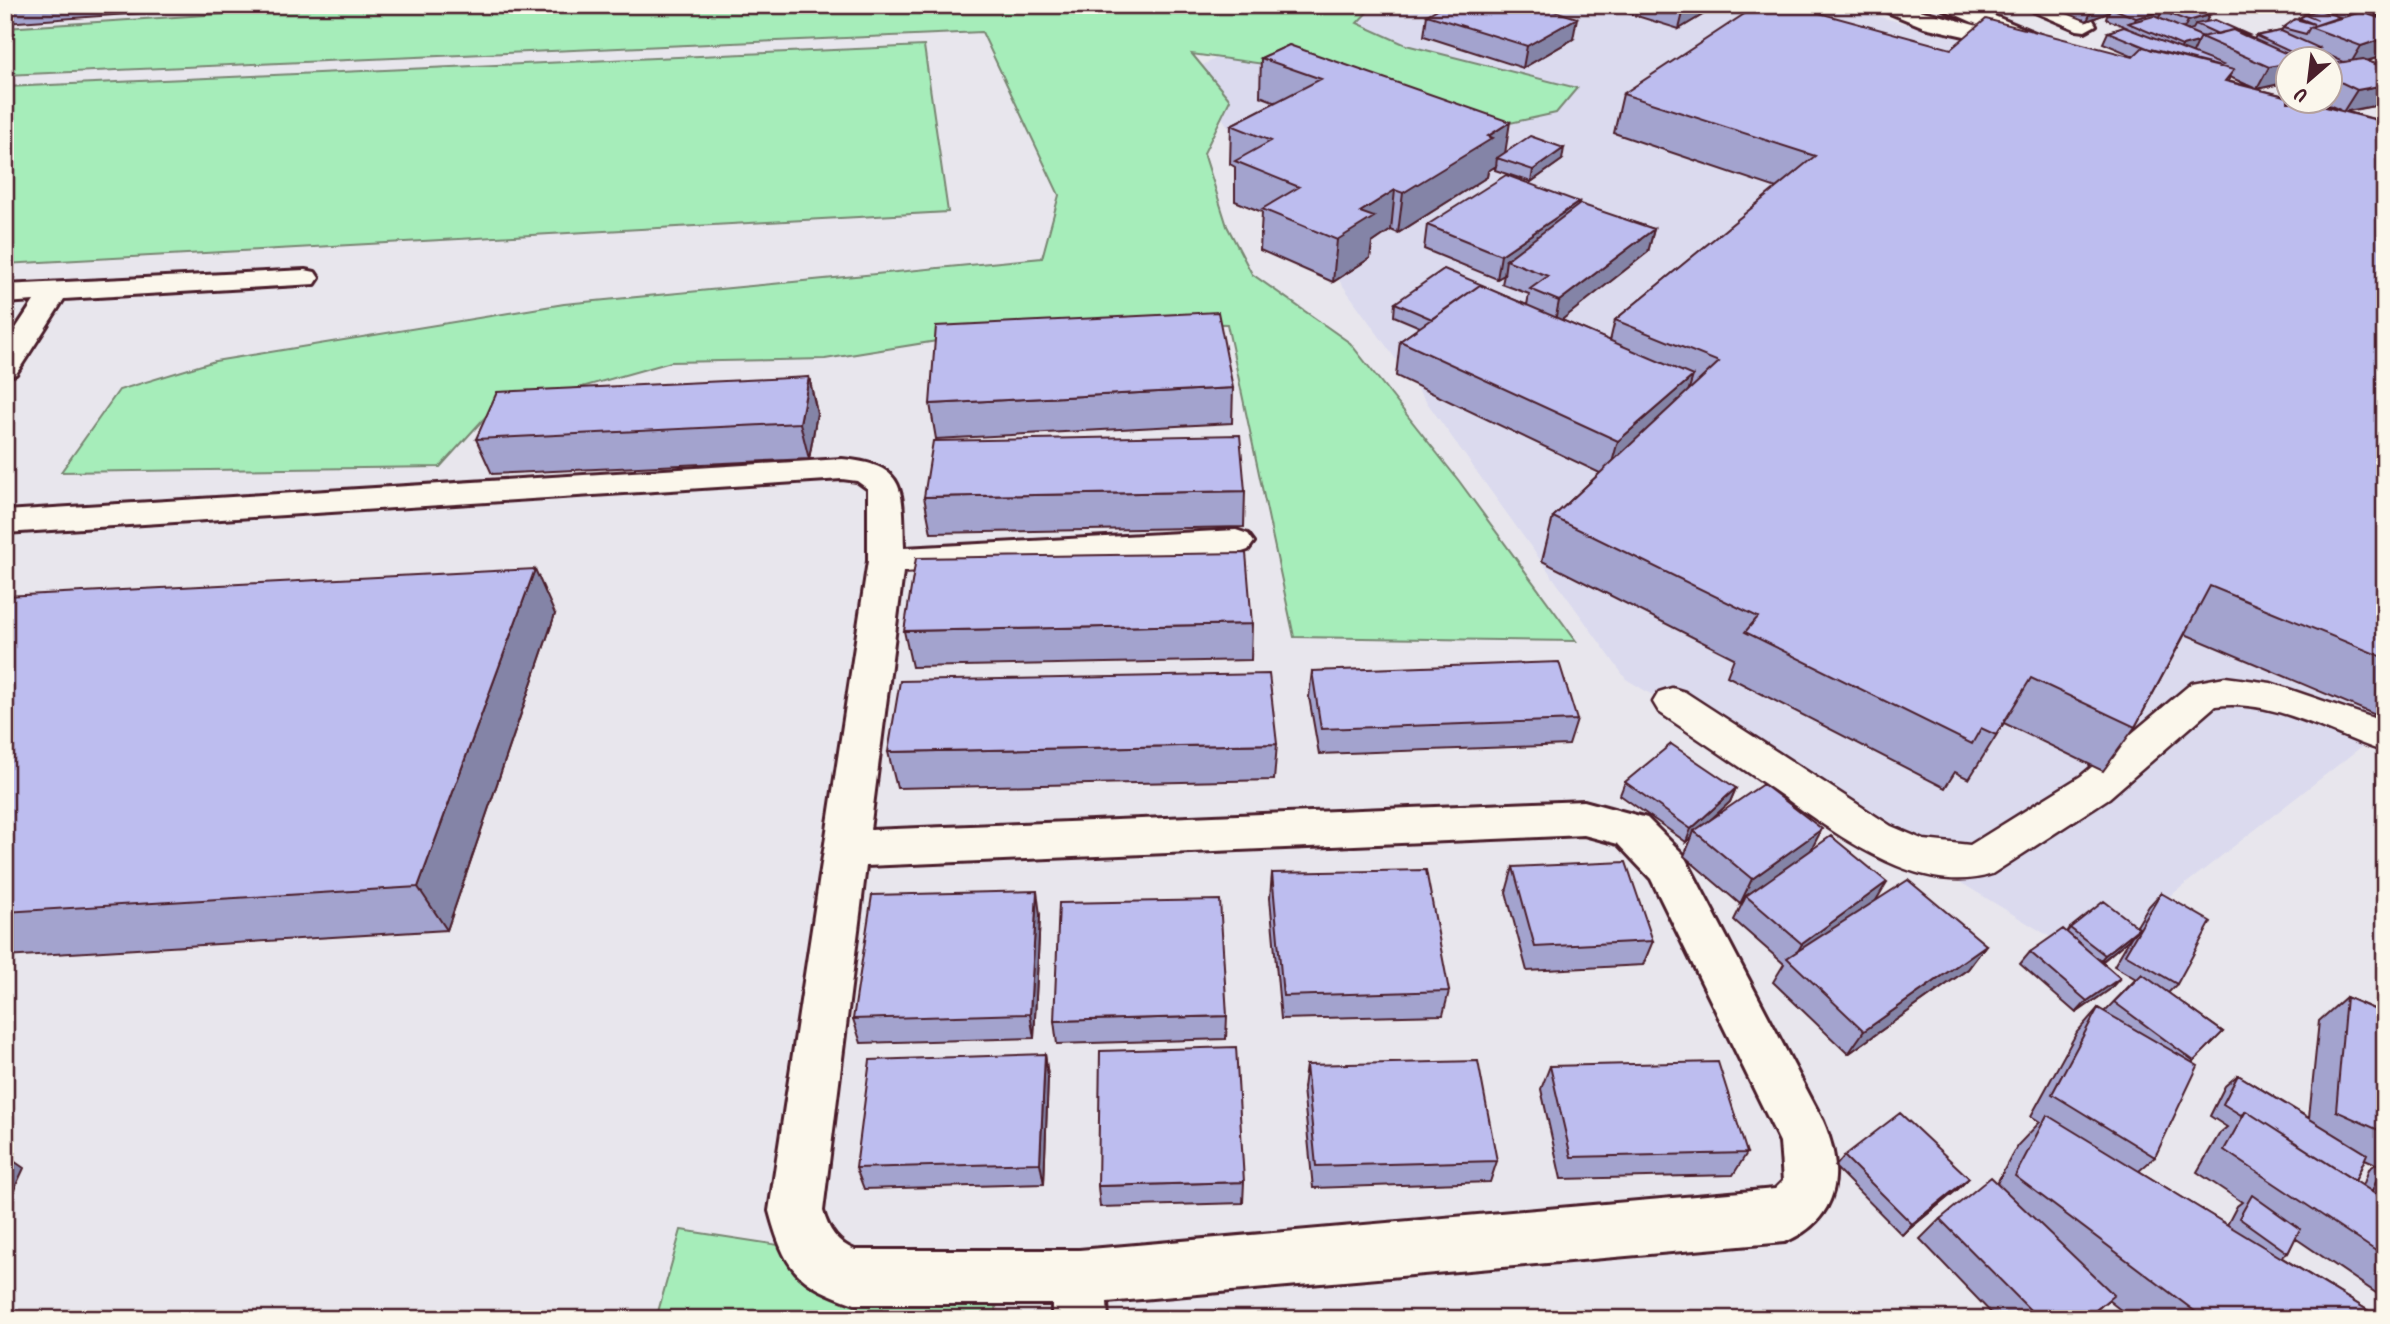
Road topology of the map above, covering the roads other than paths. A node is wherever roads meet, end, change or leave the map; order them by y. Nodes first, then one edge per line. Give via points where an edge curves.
1 (1887, 5) edge
2 (1950, 5) edge
3 (2035, 5) edge
4 (2085, 25) edge
5 (305, 278) dead end
6 (55, 291) junction
7 (5, 294) edge
8 (5, 369) edge
9 (5, 522) edge
10 (1236, 542) dead end
11 (886, 561) junction
12 (1672, 702) dead end
13 (2385, 737) edge
14 (848, 849) junction
15 (1079, 1298) edge

1 - 2 street via 1961,30 2049,46
3 - 4 street
5 - 6 street
6 - 7 street
6 - 8 street
9 - 11 street via 842,469 871,473 885,488
10 - 11 street
11 - 14 street
12 - 13 lane via 1887,844 1958,863 1977,862 2095,787 2205,693 2228,690 2269,697
14 - 15 street via 796,1211 803,1238 814,1256 831,1270 855,1277
14 - 15 street via 1584,818 1609,822 1632,830 1667,867 1805,1139 1811,1164 1810,1183 1800,1205 1785,1214

